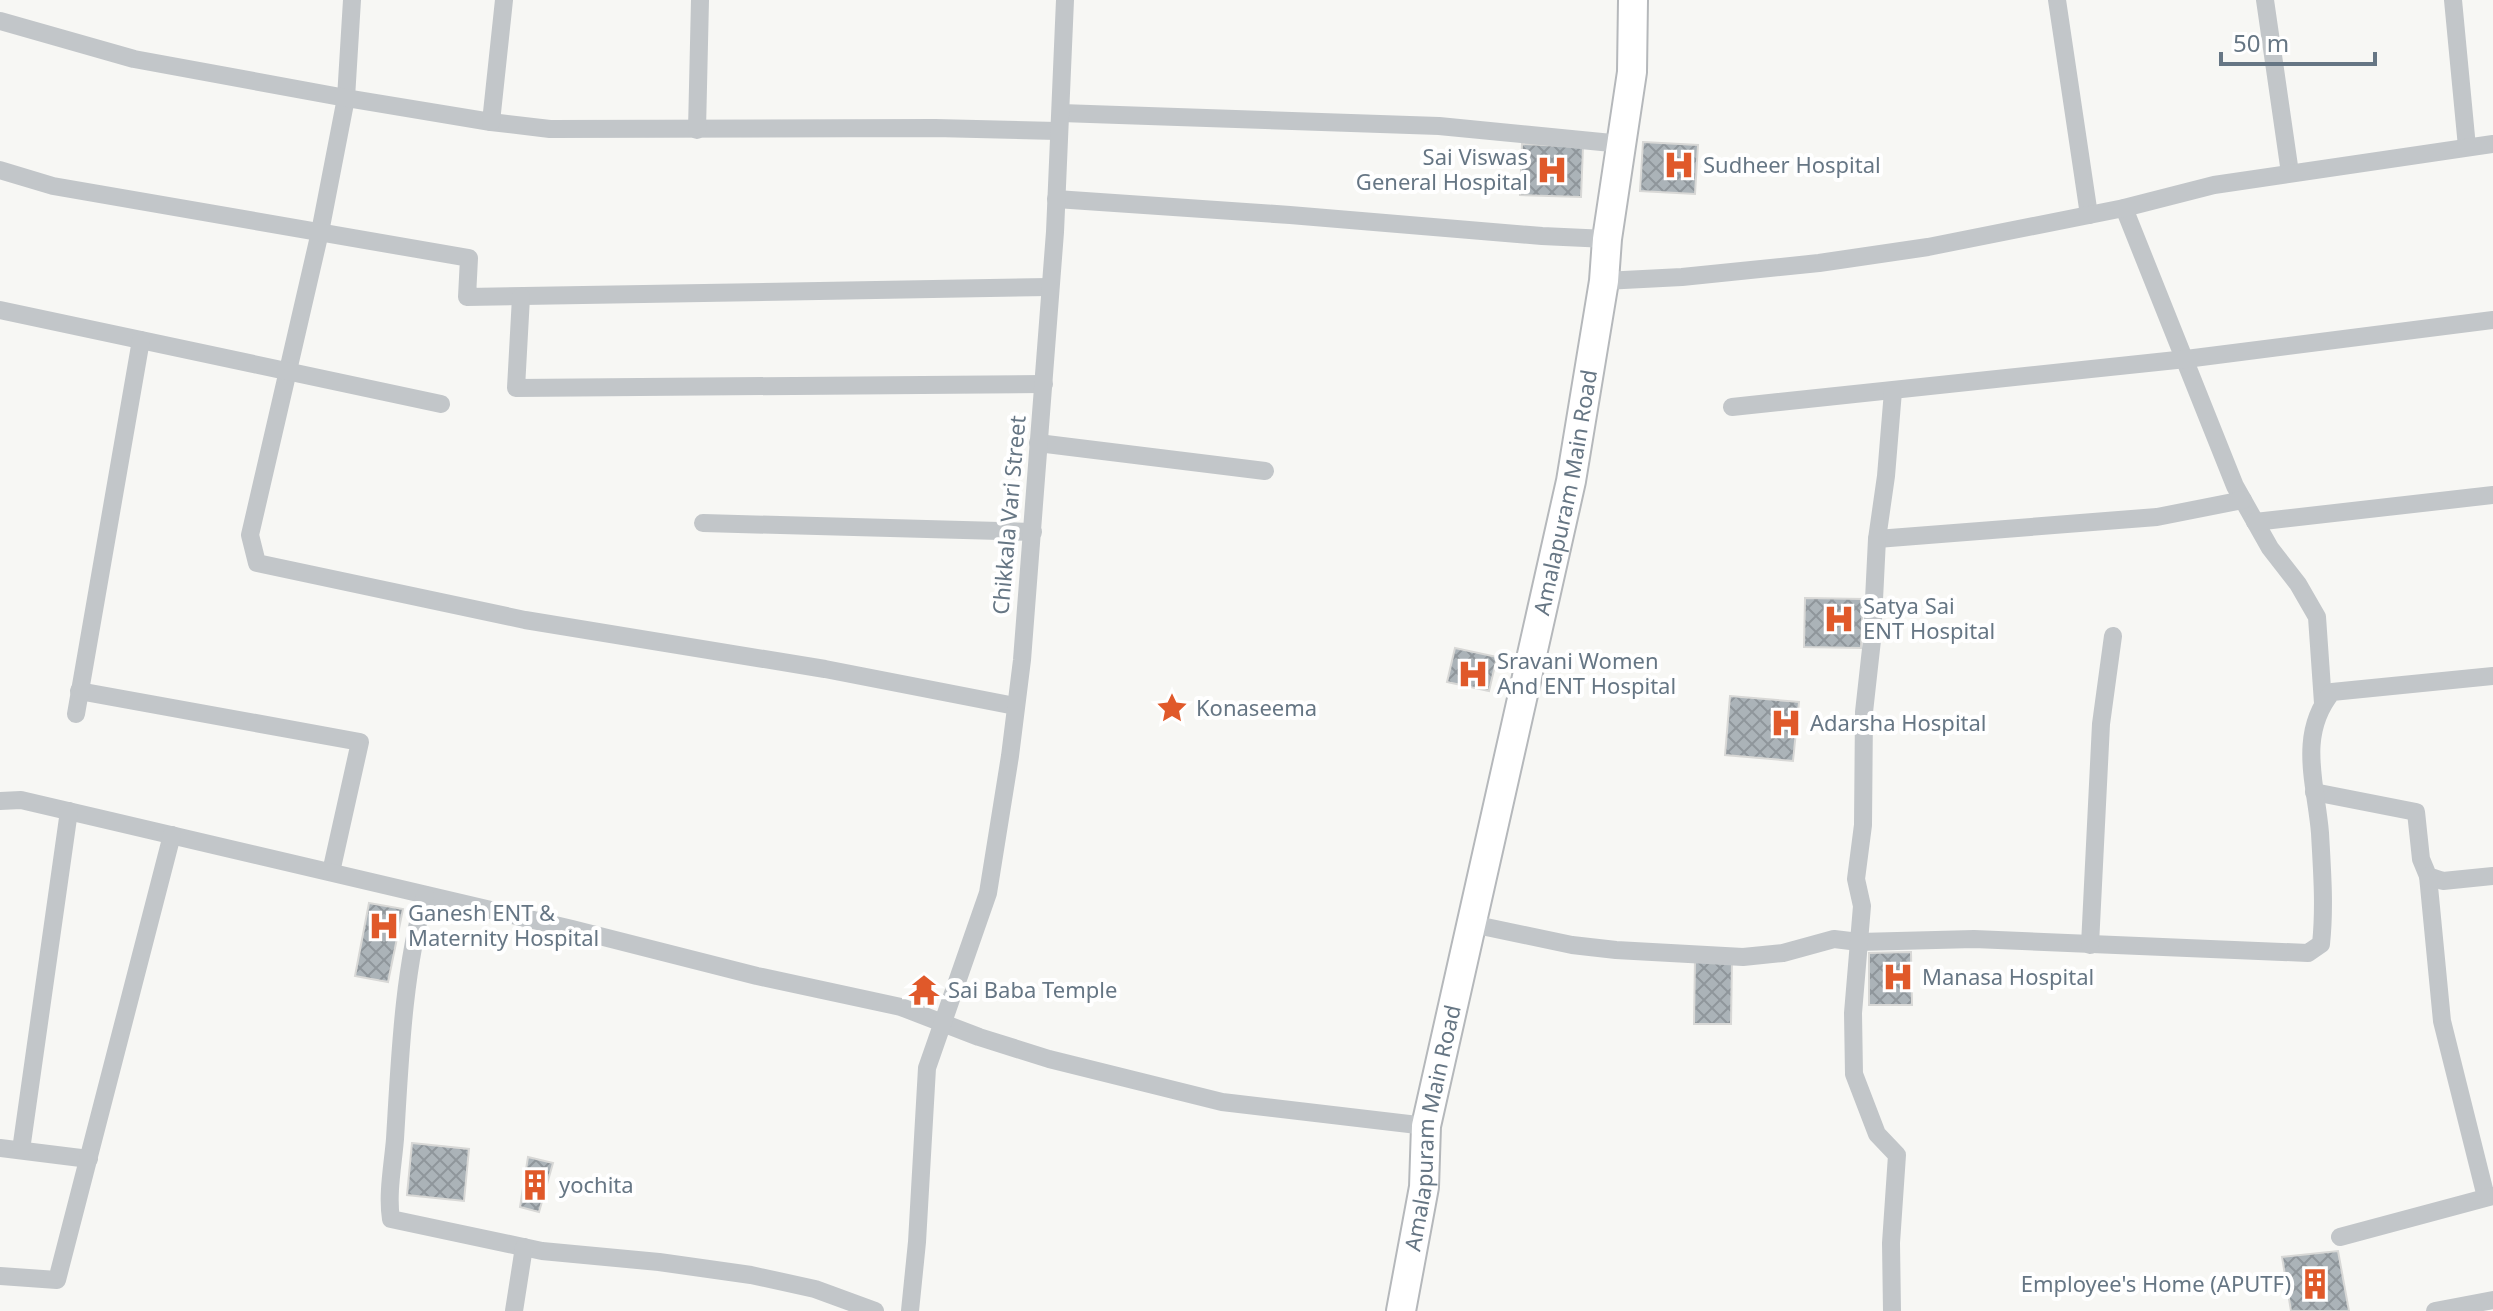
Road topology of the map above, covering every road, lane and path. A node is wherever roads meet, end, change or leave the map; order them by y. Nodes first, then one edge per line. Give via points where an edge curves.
1 (352, 0) edge
2 (504, 0) edge
3 (700, 0) edge
4 (1065, 0) edge
5 (1633, 0) edge
6 (2057, 0) edge
7 (2265, 0) edge
8 (2453, 0) edge
9 (0, 21) edge
10 (346, 98) junction
11 (491, 122) junction
12 (1059, 122) junction
13 (697, 130) junction
14 (1622, 144) junction
15 (2493, 144) edge
16 (2467, 147) junction
17 (0, 170) edge
18 (2290, 173) junction
19 (1056, 199) junction
20 (2124, 208) junction
21 (2089, 215) junction
22 (320, 232) junction
23 (1607, 239) junction
24 (1604, 281) junction
25 (1049, 287) junction
26 (521, 297) junction
27 (0, 310) edge
28 (2493, 320) edge
29 (141, 340) junction
30 (2186, 359) junction
31 (288, 371) junction
32 (1044, 384) junction
33 (1893, 391) junction
34 (441, 404) dead end
35 (1732, 407) dead end
36 (1038, 443) junction
37 (1265, 471) dead end
38 (2493, 495) edge
39 (2243, 500) junction
40 (2255, 522) junction
41 (703, 523) dead end
42 (1033, 532) junction
43 (1877, 539) junction
44 (2113, 636) dead end
45 (2493, 676) edge
46 (79, 691) junction
47 (2323, 703) junction
48 (1015, 706) junction
49 (76, 714) dead end
50 (2314, 792) junction
51 (0, 801) edge
52 (69, 811) junction
53 (172, 835) junction
54 (331, 872) junction
55 (2428, 876) junction
56 (2493, 876) edge
57 (425, 895) junction
58 (1472, 924) junction
59 (1859, 942) junction
60 (2090, 945) junction
61 (942, 1024) junction
62 (1426, 1126) junction
63 (0, 1148) edge
64 (21, 1150) junction
65 (89, 1159) junction
66 (2490, 1196) edge
67 (2340, 1237) dead end
68 (524, 1247) junction
69 (0, 1276) edge
70 (2493, 1300) edge
71 (514, 1311) edge
72 (875, 1311) edge
73 (910, 1311) edge
74 (1401, 1311) edge
75 (1892, 1311) edge
76 (2435, 1311) edge

1 - 10 street
2 - 11 street
3 - 13 street
4 - 12 street, Chikkala Vari Street
5 - 14 highway, Amalapuram Main Road via 1632,72
6 - 21 street
7 - 18 street
8 - 16 street
9 - 10 street via 134,59
10 - 11 street
10 - 22 street
11 - 13 street via 550,129
12 - 13 street
12 - 14 street via 1439,126
12 - 19 street, Chikkala Vari Street
14 - 23 highway, Amalapuram Main Road
15 - 16 street
16 - 18 street
17 - 22 street via 53,186
18 - 20 street
19 - 23 street
19 - 25 street, Chikkala Vari Street
20 - 21 street
20 - 30 street
21 - 24 street via 1819,263
22 - 26 street via 469,258 467,297
22 - 31 street
23 - 24 highway, Amalapuram Main Road
24 - 58 highway, Amalapuram Main Road via 1571,481
25 - 26 street
25 - 32 street, Chikkala Vari Street
26 - 32 street via 516,388
27 - 29 street
28 - 30 street
29 - 31 street
29 - 46 street
30 - 33 street
30 - 39 street
31 - 34 street
31 - 48 street via 250,535 257,563 525,620
32 - 36 street, Chikkala Vari Street
33 - 35 street
33 - 43 street
36 - 37 street
36 - 42 street, Chikkala Vari Street
38 - 40 street
39 - 40 street
39 - 43 street via 2157,517
40 - 47 street via 2317,617
41 - 42 street
42 - 48 street, Chikkala Vari Street
43 - 59 street via 1856,879 1862,906
44 - 60 street via 2101,724
45 - 47 street via 2332,692
46 - 49 street
46 - 54 street via 360,742
47 - 50 street via 2310,737
48 - 61 street, Chikkala Vari Street via 988,893
50 - 55 street via 2416,812
50 - 60 street via 2323,920 2321,944 2308,953
51 - 52 street via 21,800
52 - 53 street
52 - 64 street
53 - 54 street
53 - 65 street
54 - 57 street
55 - 56 street via 2443,881
55 - 66 street via 2442,1021
57 - 61 street via 901,1007
57 - 68 street via 414,935 405,1013 391,1219
58 - 59 street via 1586,947 1743,957 1834,939
58 - 62 highway, Amalapuram Main Road
59 - 60 street via 1974,939
59 - 75 street via 1854,1074 1877,1134 1897,1155
61 - 62 street via 1049,1059 1222,1102
61 - 73 street, Chikkala Vari Street via 927,1068
62 - 74 highway, Amalapuram Main Road via 1424,1187
63 - 64 street
64 - 65 street
65 - 69 street via 57,1280
66 - 67 street
68 - 71 street
68 - 72 street via 751,1275 815,1289
70 - 76 street

